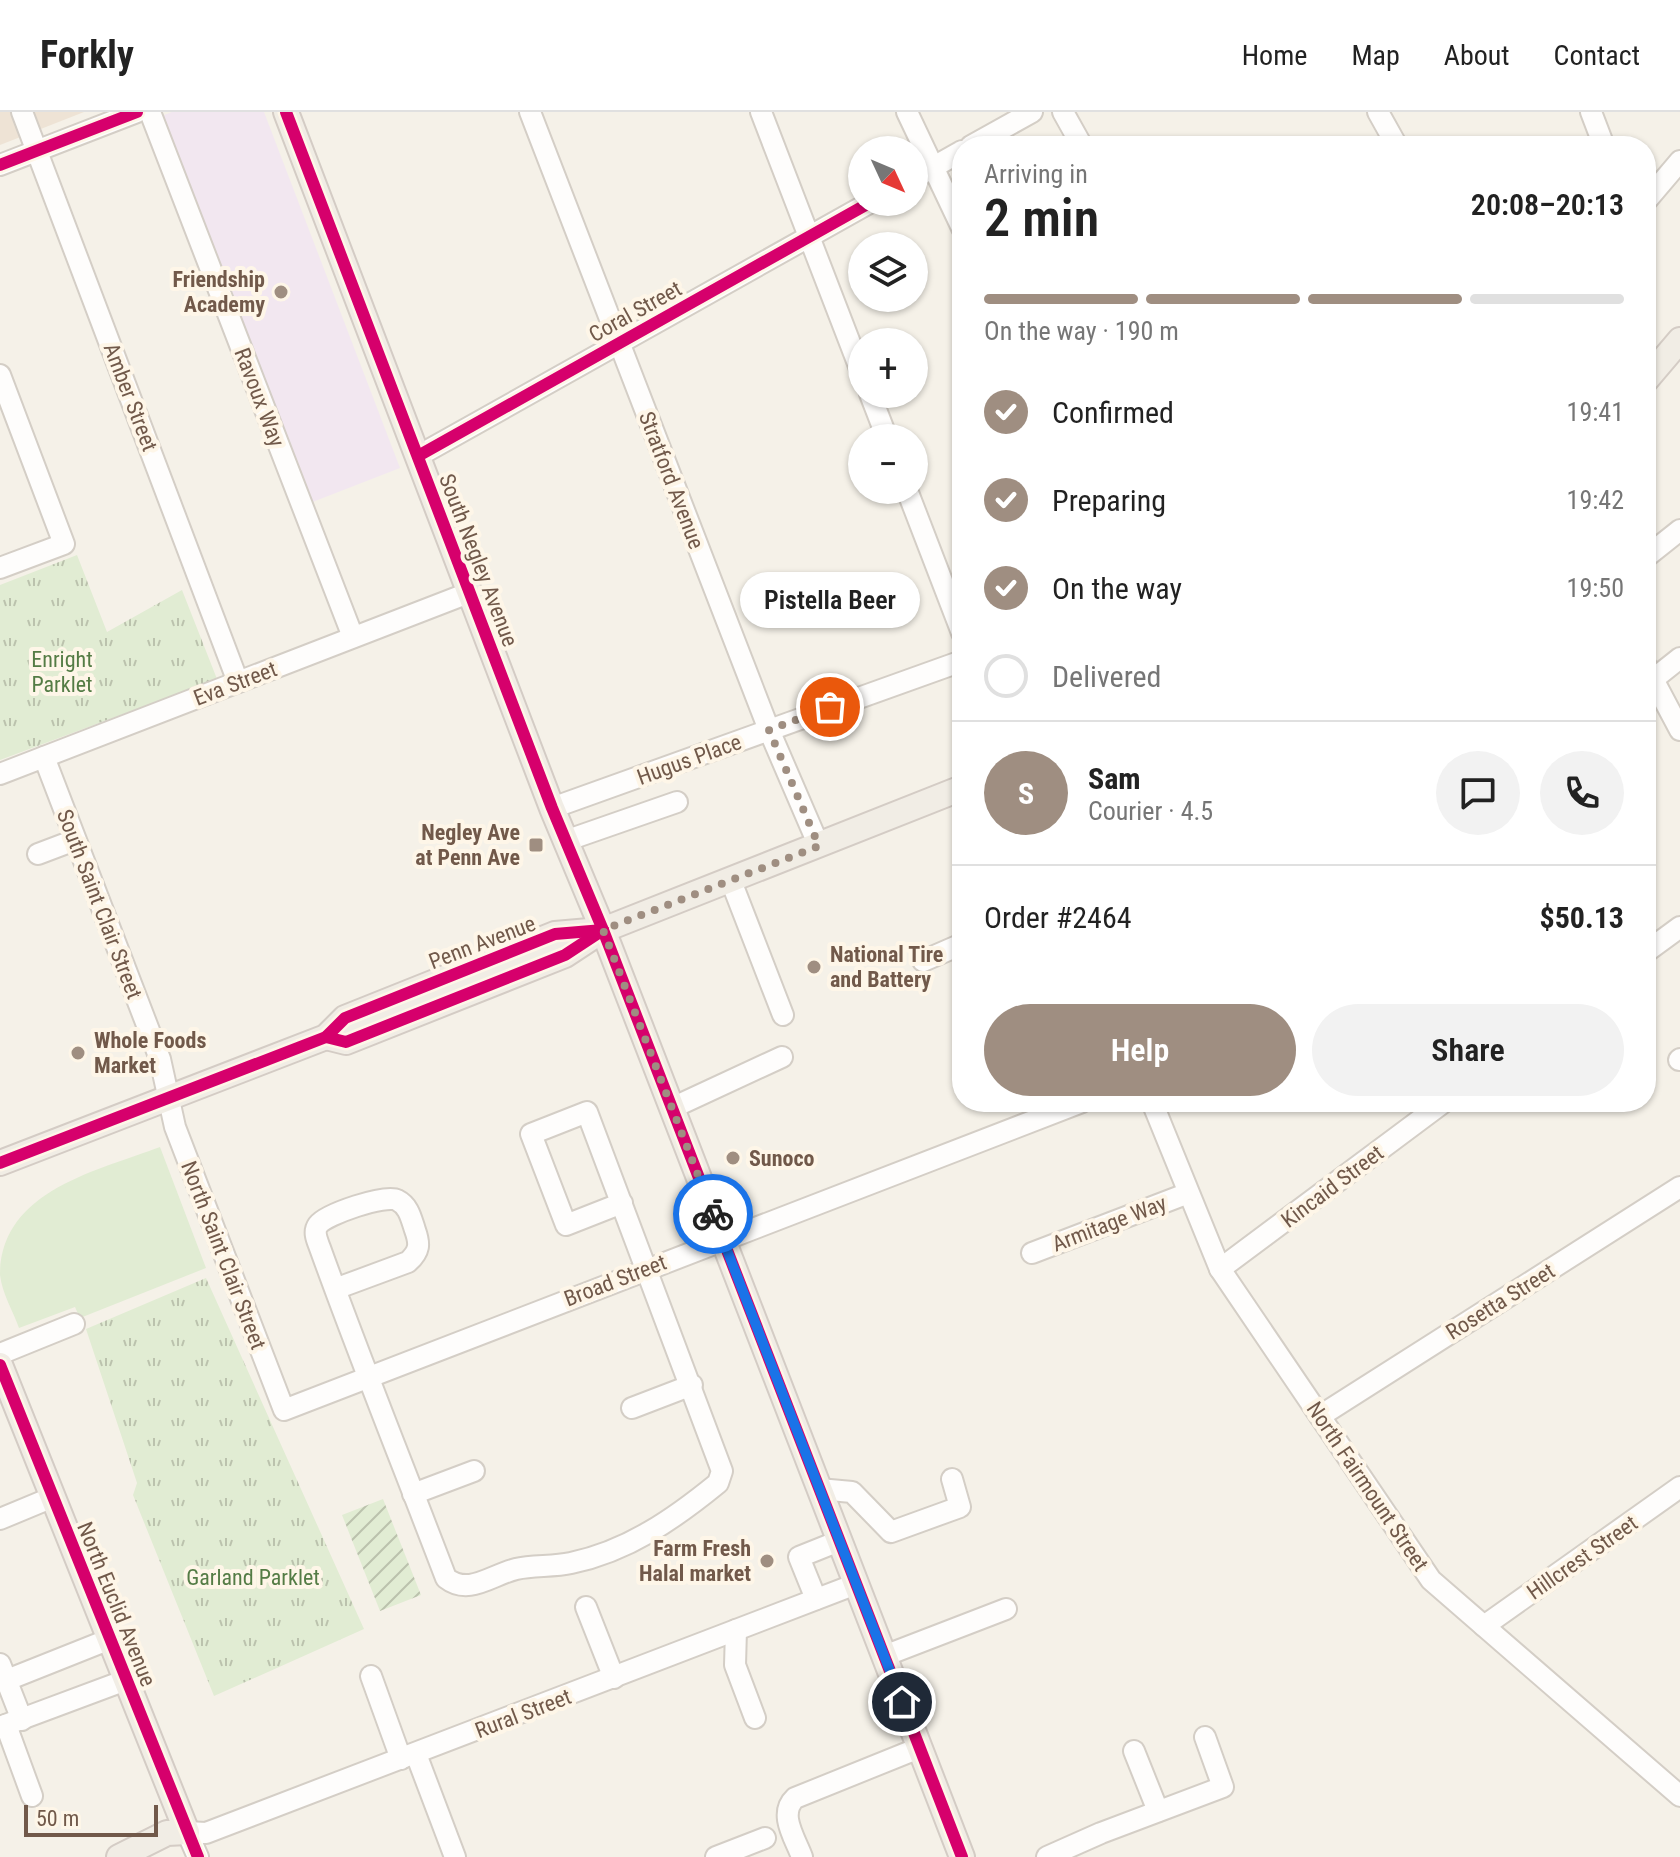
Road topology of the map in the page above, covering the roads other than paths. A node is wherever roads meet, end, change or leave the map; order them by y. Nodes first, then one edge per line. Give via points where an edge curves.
1 (22, 112) edge
2 (137, 112) edge
3 (150, 112) edge
4 (286, 112) edge
5 (530, 112) edge
6 (761, 112) edge
7 (907, 112) edge
8 (1032, 112) edge
9 (1063, 112) edge
10 (1378, 112) edge
11 (1591, 112) edge
12 (989, 136) edge
13 (1076, 136) edge
14 (1391, 136) edge
15 (1600, 136) edge
16 (38, 151) junction
17 (952, 157) edge
18 (1680, 161) edge
19 (0, 165) edge
20 (933, 167) junction
21 (928, 170) edge
22 (1656, 189) edge
23 (952, 207) edge
24 (848, 215) edge
25 (809, 237) junction
26 (848, 338) edge
27 (1680, 340) edge
28 (619, 343) junction
29 (1656, 368) edge
30 (0, 375) edge
31 (418, 456) junction
32 (914, 504) edge
33 (1680, 530) edge
34 (1656, 549) edge
35 (0, 568) edge
36 (952, 583) edge
37 (471, 592) junction
38 (353, 637) junction
39 (1680, 658) edge
40 (952, 665) edge
41 (1656, 672) edge
42 (238, 682) junction
43 (1656, 690) edge
44 (769, 730) junction
45 (1680, 730) edge
46 (44, 757) junction
47 (0, 774) edge
48 (952, 792) edge
49 (677, 802) dead end
50 (552, 808) junction
51 (75, 840) junction
52 (565, 841) junction
53 (819, 846) junction
54 (38, 854) dead end
55 (731, 881) junction
56 (1680, 927) edge
57 (603, 930) junction
58 (1656, 945) edge
59 (952, 948) edge
60 (923, 961) dead end
61 (783, 1015) dead end
62 (782, 1057) dead end
63 (168, 1098) junction
64 (672, 1108) junction
65 (1056, 1112) edge
66 (1156, 1112) edge
67 (1431, 1112) edge
68 (0, 1163) edge
69 (1680, 1187) edge
70 (1186, 1194) junction
71 (622, 1203) junction
72 (722, 1238) junction
73 (1032, 1253) dead end
74 (647, 1268) junction
75 (1220, 1269) junction
76 (335, 1289) junction
77 (74, 1324) dead end
78 (0, 1354) edge
79 (0, 1365) edge
80 (368, 1377) junction
81 (692, 1385) junction
82 (632, 1408) dead end
83 (284, 1410) joint
84 (1320, 1416) junction
85 (474, 1471) dead end
86 (952, 1479) dead end
87 (1680, 1487) edge
88 (819, 1489) junction
89 (413, 1494) junction
90 (53, 1497) junction
91 (0, 1519) edge
92 (839, 1541) junction
93 (856, 1584) junction
94 (816, 1599) junction
95 (586, 1607) dead end
96 (1006, 1609) dead end
97 (1484, 1626) junction
98 (736, 1630) junction
99 (110, 1639) junction
100 (884, 1656) junction
101 (3, 1672) edge
102 (371, 1676) dead end
103 (614, 1678) junction
104 (126, 1680) junction
105 (755, 1718) dead end
106 (9, 1724) edge
107 (1205, 1737) dead end
108 (919, 1748) junction
109 (1134, 1751) dead end
110 (409, 1757) junction
111 (32, 1796) dead end
112 (1680, 1796) edge
113 (1158, 1811) junction
114 (187, 1832) junction
115 (765, 1838) dead end
116 (119, 1857) edge
117 (198, 1857) edge
118 (455, 1857) edge
119 (716, 1857) edge
120 (802, 1857) edge
121 (962, 1857) edge
122 (1047, 1857) edge

1 - 16 street, Amber Street
2 - 16 street
3 - 38 street, Ravoux Way
4 - 31 main road, South Negley Avenue
5 - 28 street, Stratford Avenue
6 - 25 street
7 - 20 street
8 - 12 street
9 - 13 street
10 - 14 street
11 - 15 street
16 - 19 street
16 - 42 street, Amber Street
17 - 20 street
18 - 22 street
20 - 21 street
20 - 23 street
24 - 25 street, Coral Street
25 - 26 street
25 - 28 street, Coral Street
27 - 29 main road
28 - 31 street, Coral Street
28 - 44 street, Stratford Avenue
30 - 35 street via 64,544
31 - 37 main road, South Negley Avenue
32 - 36 street
33 - 34 street
37 - 38 street, Eva Street
37 - 50 main road, South Negley Avenue
38 - 42 street, Eva Street
39 - 41 street
40 - 44 street, Hugus Place
42 - 46 street, Eva Street
43 - 45 street
44 - 50 street, Hugus Place
44 - 53 street, Stratford Avenue
46 - 47 street, Eva Street
46 - 51 street, South Saint Clair Street
48 - 53 main road, Penn Avenue
49 - 52 street
50 - 52 main road, South Negley Avenue
51 - 54 street
51 - 63 street, South Saint Clair Street via 160,1059
52 - 57 main road, South Negley Avenue
53 - 55 main road, Penn Avenue
55 - 57 main road, Penn Avenue
55 - 61 street
56 - 58 street
57 - 63 main road, Penn Avenue via 555,934 345,1018 326,1037
57 - 64 main road, South Negley Avenue
59 - 60 street
62 - 64 street
63 - 68 main road, Penn Avenue
63 - 83 street, North Saint Clair Street
64 - 72 main road, South Negley Avenue
65 - 72 street, Broad Street
66 - 70 street, North Fairmount Street
67 - 75 street, Kincaid Street
69 - 84 street, Rosetta Street
70 - 73 street, Armitage Way
70 - 75 street, North Fairmount Street
71 - 71 street via 587,1112 531,1134 566,1225
71 - 74 street
72 - 74 street, Broad Street
72 - 88 main road, South Negley Avenue
74 - 80 street, Broad Street
74 - 81 street
75 - 84 street, North Fairmount Street
76 - 76 street via 315,1234 319,1223 386,1196 398,1200 407,1208 420,1243 417,1254
76 - 80 street
77 - 78 street
79 - 90 main road, North Euclid Avenue
80 - 83 street, Broad Street
80 - 89 street
81 - 82 street
81 - 89 street via 722,1471 718,1483 642,1539 574,1563 517,1569 457,1586 446,1578
84 - 97 street, North Fairmount Street via 1431,1580
85 - 89 street
86 - 88 street via 960,1507 891,1532 852,1492
87 - 97 street, Hillcrest Street
88 - 92 main road, South Negley Avenue
90 - 91 street
90 - 99 main road, North Euclid Avenue
92 - 93 main road, South Negley Avenue
92 - 94 street via 799,1557
93 - 94 street, Rural Street
93 - 100 main road, South Negley Avenue
94 - 98 street, Rural Street
95 - 103 street
96 - 100 street
97 - 112 street, North Fairmount Street
98 - 103 street, Rural Street
98 - 105 street via 735,1665
99 - 101 street
99 - 104 main road, North Euclid Avenue
100 - 108 main road, South Negley Avenue
101 - 106 street
102 - 110 street
103 - 110 street, Rural Street
104 - 106 street
104 - 114 main road, North Euclid Avenue
106 - 111 street
107 - 113 street via 1223,1787
108 - 120 street via 787,1805
108 - 121 main road, South Negley Avenue
109 - 113 street
110 - 114 street, Rural Street via 206,1833
110 - 118 street
113 - 122 street
114 - 116 main road via 167,1833
114 - 117 street, North Euclid Avenue
115 - 119 street

